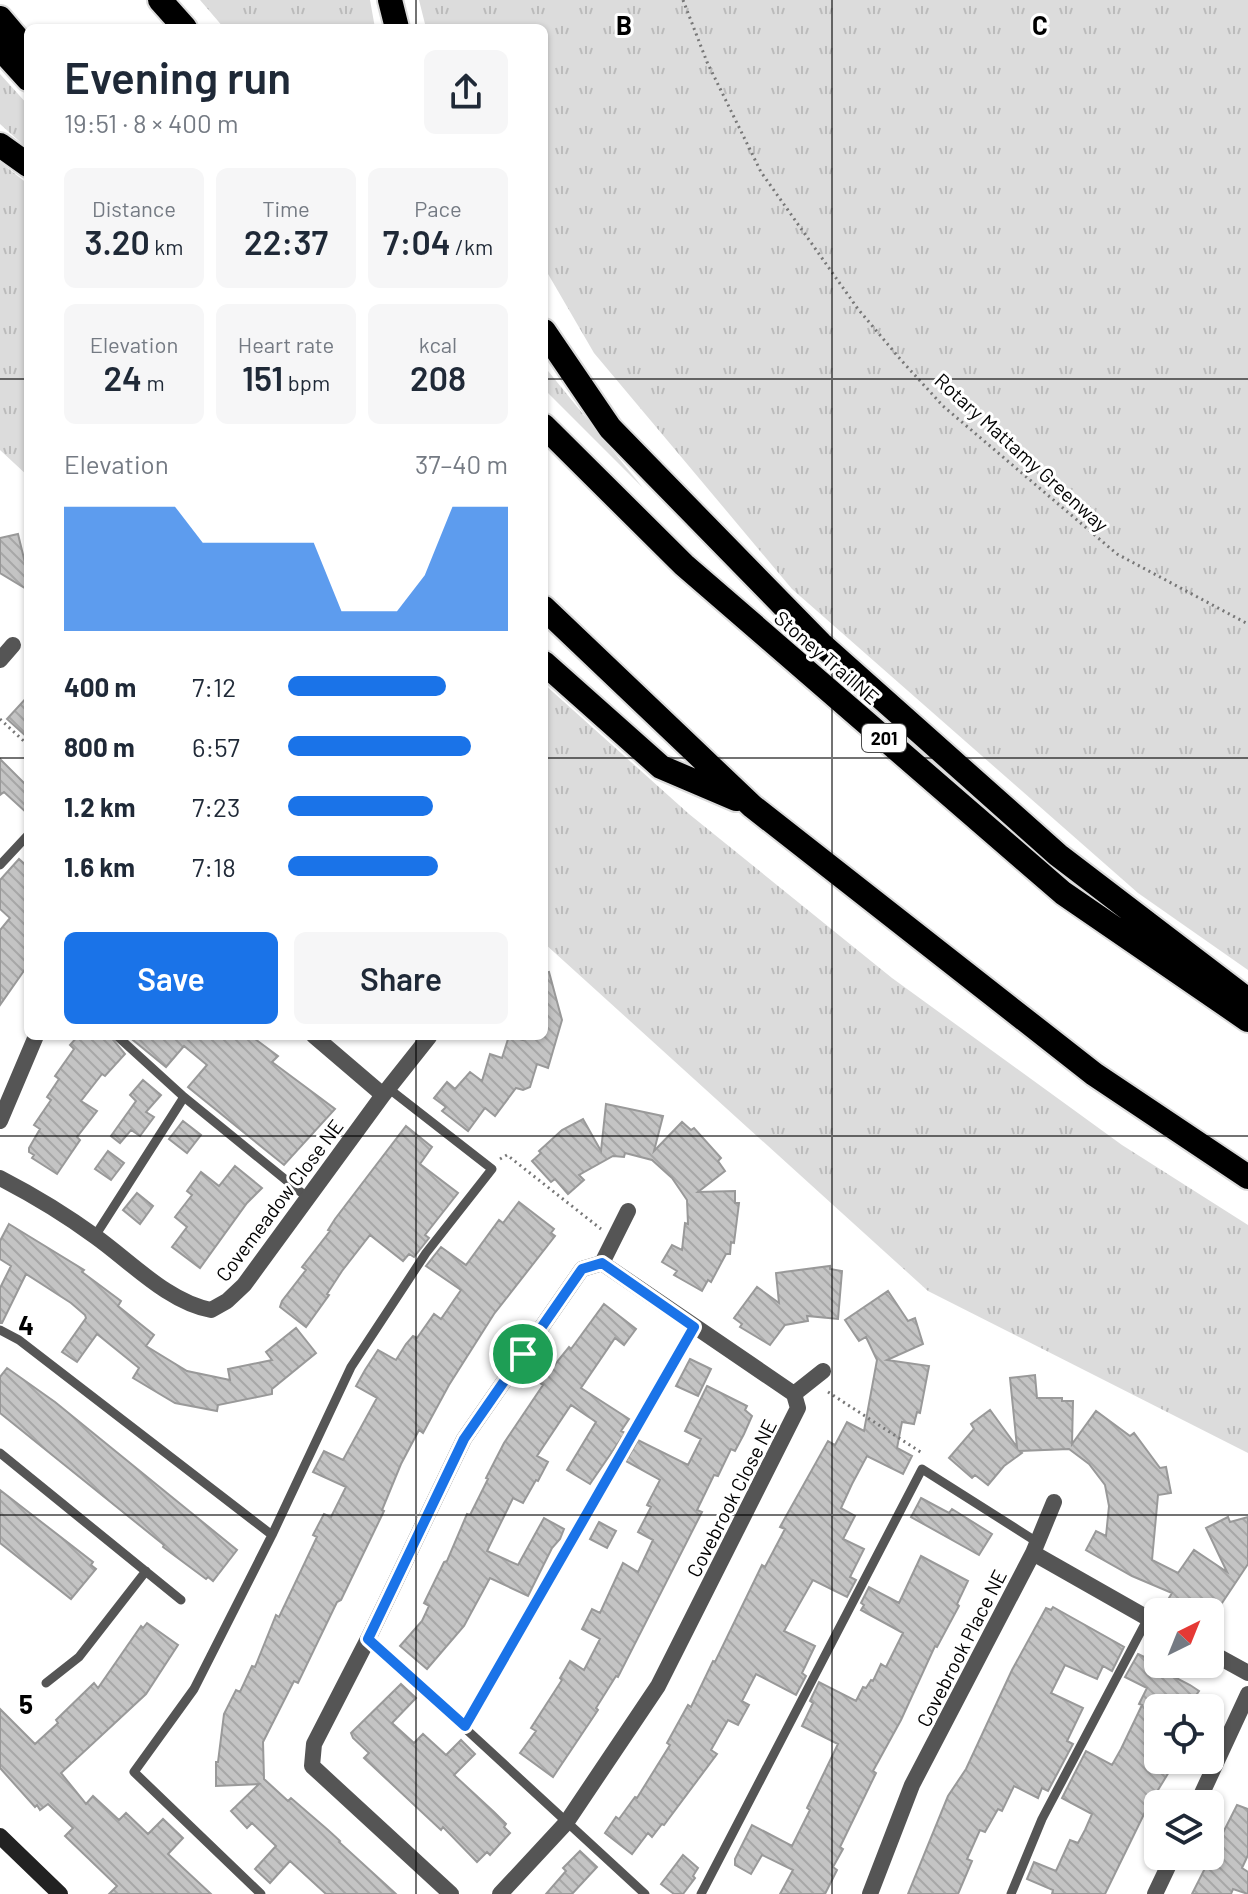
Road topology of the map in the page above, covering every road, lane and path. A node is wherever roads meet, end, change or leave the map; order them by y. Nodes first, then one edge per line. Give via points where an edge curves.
1 (160, 0) edge
2 (390, 0) edge
3 (683, 0) edge
4 (0, 18) edge
5 (181, 24) edge
6 (396, 24) edge
7 (24, 46) edge
8 (0, 48) edge
9 (24, 75) edge
10 (0, 145) edge
11 (24, 162) edge
12 (548, 337) edge
13 (548, 430) edge
14 (548, 612) edge
15 (1248, 624) edge
16 (13, 645) dead end
17 (0, 660) edge
18 (548, 667) edge
19 (0, 719) edge
20 (24, 741) edge
21 (752, 806) junction
22 (24, 839) edge
23 (0, 865) edge
24 (1248, 1000) edge
25 (1248, 1020) edge
26 (34, 1040) edge
27 (121, 1040) edge
28 (319, 1040) edge
29 (427, 1040) edge
30 (385, 1092) junction
31 (184, 1097) junction
32 (0, 1121) edge
33 (501, 1160) dead end
34 (1248, 1177) edge
35 (0, 1178) edge
36 (308, 1198) junction
37 (628, 1211) dead end
38 (95, 1236) junction
39 (615, 1239) junction
40 (602, 1263) junction
41 (694, 1327) junction
42 (0, 1330) edge
43 (823, 1371) dead end
44 (794, 1394) junction
45 (0, 1453) edge
46 (1054, 1502) dead end
47 (272, 1535) junction
48 (1035, 1547) junction
49 (146, 1571) junction
50 (181, 1600) dead end
51 (1144, 1615) edge
52 (1144, 1637) edge
53 (368, 1639) junction
54 (1224, 1660) edge
55 (1248, 1673) edge
56 (46, 1683) dead end
57 (1248, 1694) edge
58 (465, 1726) junction
59 (1203, 1790) edge
60 (566, 1823) junction
61 (0, 1836) edge
62 (1166, 1870) edge
63 (60, 1894) edge
64 (261, 1894) edge
65 (451, 1894) edge
66 (500, 1894) edge
67 (645, 1894) edge
68 (701, 1894) edge
69 (870, 1894) edge
70 (1011, 1894) edge
71 (1155, 1894) edge

1 - 5 highway
2 - 6 highway
3 - 15 path, Rotary Mattamy Greenway via 761,172 858,309 911,371 996,454 1117,554
4 - 7 highway
8 - 9 highway
10 - 11 highway
12 - 24 highway via 610,428 821,644 1058,855
13 - 25 highway, Stoney Trail NE / 201 via 684,565 1063,893
14 - 21 highway
16 - 17 street
18 - 21 highway via 661,767
19 - 20 path
21 - 34 highway via 1094,1074
22 - 23 lane
26 - 32 street
27 - 31 lane
28 - 30 street
29 - 30 street, Covemeadow Close NE
30 - 36 street, Covemeadow Close NE
30 - 47 lane via 492,1169 426,1253 351,1367
31 - 36 lane
31 - 38 lane
33 - 39 path via 507,1155
35 - 38 street, Covemeadow Close NE
36 - 38 street, Covemeadow Close NE via 244,1285 211,1310 194,1307
37 - 39 street
39 - 40 street
40 - 41 street
40 - 53 street via 582,1269 464,1439
41 - 44 street
41 - 58 lane
42 - 47 lane
43 - 44 street
44 - 60 street, Covebrook Close NE via 798,1408 658,1686
45 - 49 lane
46 - 48 street, Covebrook Place NE
47 - 64 lane via 194,1689 134,1772
48 - 51 street
48 - 68 lane via 922,1469
48 - 69 street, Covebrook Place NE via 912,1785
49 - 50 lane
49 - 56 lane via 79,1657
52 - 70 lane via 1042,1819
53 - 58 lane
53 - 65 street via 314,1744 312,1766
54 - 55 street
57 - 59 street
58 - 60 lane
60 - 66 street, Covebrook Close NE
60 - 67 lane
61 - 63 street
62 - 71 street

